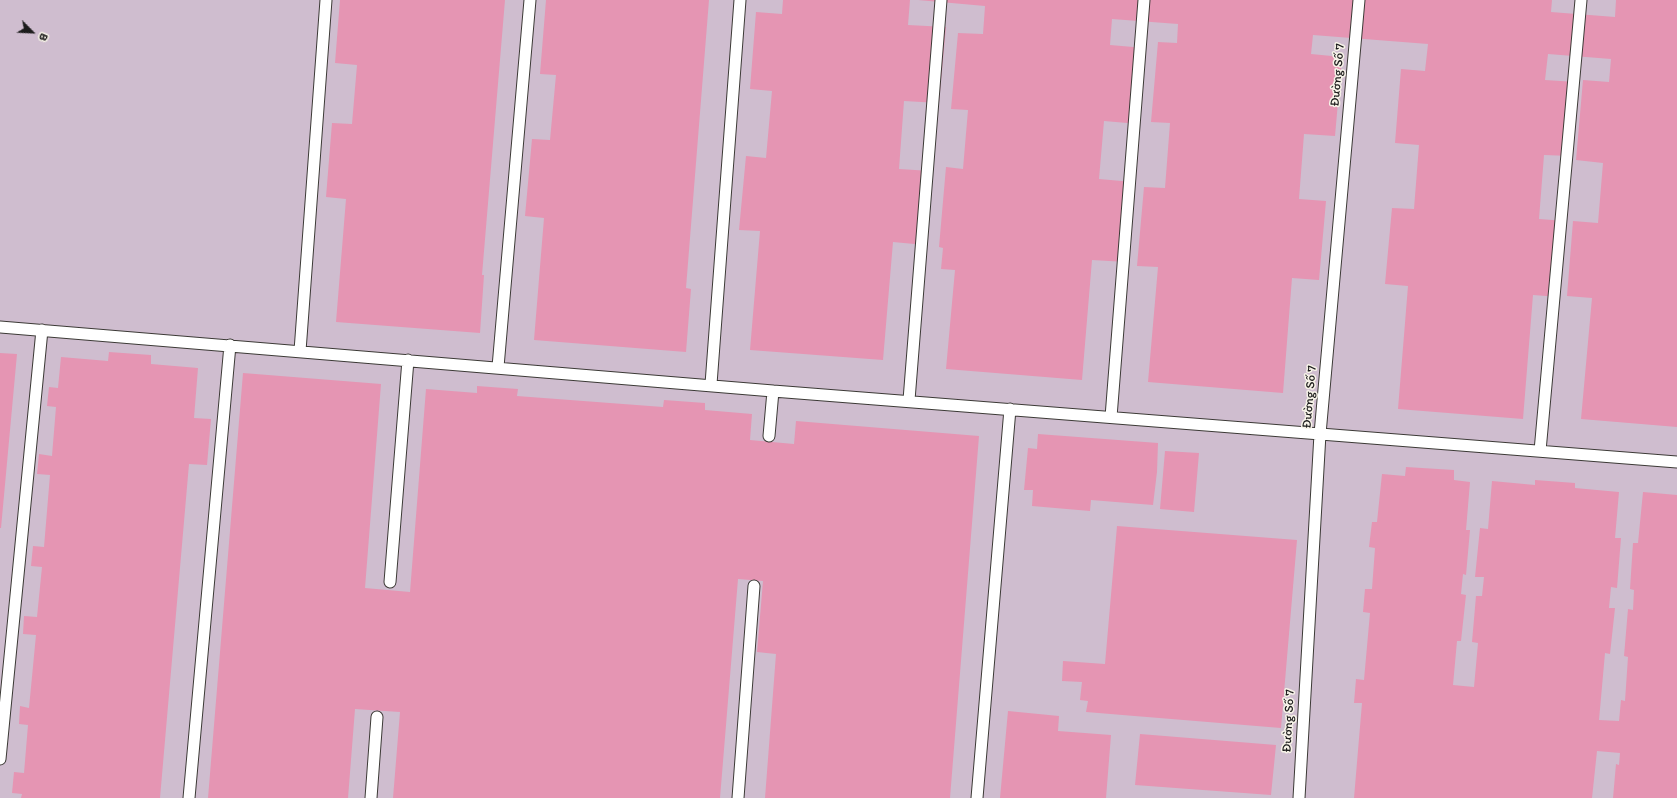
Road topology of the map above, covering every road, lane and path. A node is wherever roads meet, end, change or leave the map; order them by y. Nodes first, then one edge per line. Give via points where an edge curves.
1 (326, 0) edge
2 (530, 0) edge
3 (740, 0) edge
4 (941, 0) edge
5 (1144, 0) edge
6 (1359, 0) edge
7 (1581, 0) edge
8 (0, 327) edge
9 (42, 330) junction
10 (230, 345) junction
11 (300, 351) junction
12 (408, 360) junction
13 (498, 367) junction
14 (711, 384) junction
15 (774, 390) junction
16 (909, 400) junction
17 (1010, 409) junction
18 (1111, 417) junction
19 (1320, 434) junction
20 (769, 436) dead end
21 (1540, 451) junction
22 (1677, 462) edge
23 (390, 582) dead end
24 (754, 586) dead end
25 (378, 717) dead end
26 (0, 759) edge
27 (189, 798) edge
28 (371, 798) edge
29 (738, 798) edge
30 (977, 798) edge
31 (1299, 798) edge

1 - 11 lane
2 - 13 lane
3 - 14 lane
4 - 16 lane
5 - 18 lane
6 - 19 lane, Đường Số 7
7 - 21 lane
8 - 9 lane
9 - 10 lane
9 - 26 lane
10 - 11 lane
10 - 27 lane
11 - 12 lane
12 - 13 lane
12 - 23 lane
13 - 14 lane
14 - 15 lane
15 - 16 lane
15 - 20 lane
16 - 17 lane
17 - 18 lane
17 - 30 lane
18 - 19 lane
19 - 21 lane
19 - 31 lane, Đường Số 7
21 - 22 lane
24 - 29 lane
25 - 28 lane

